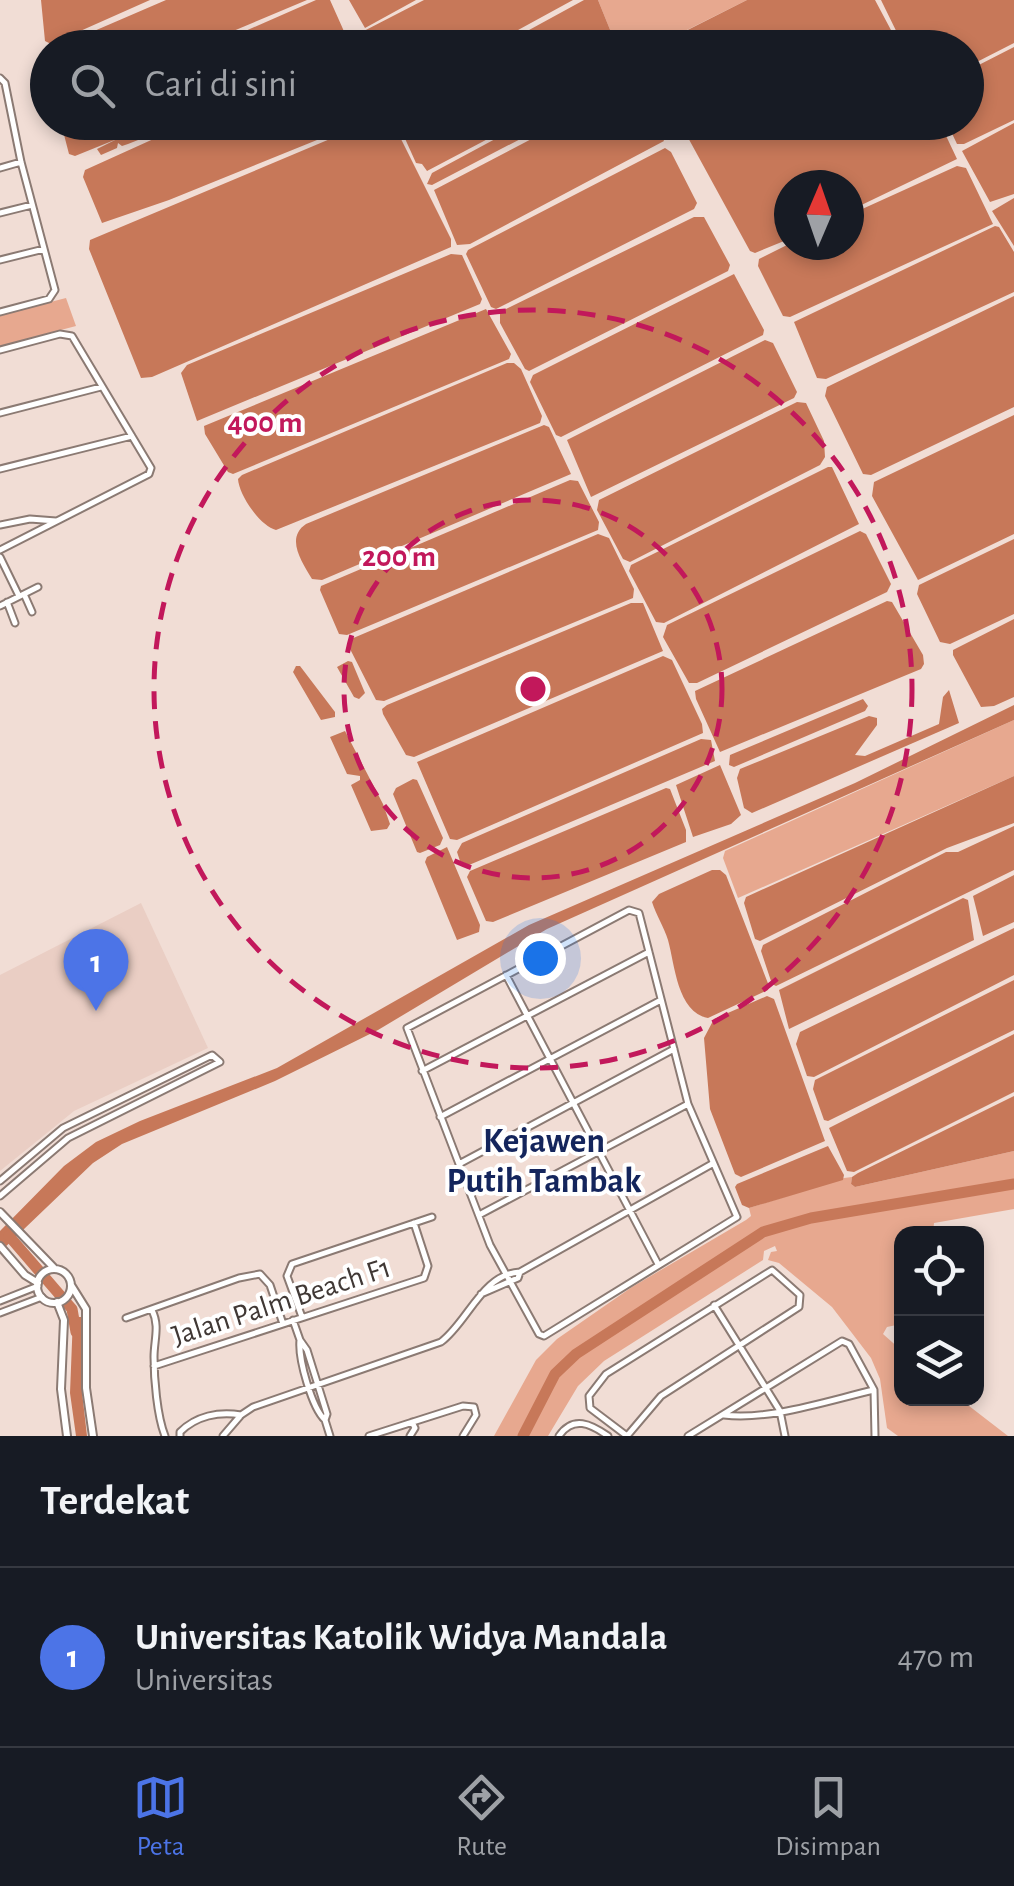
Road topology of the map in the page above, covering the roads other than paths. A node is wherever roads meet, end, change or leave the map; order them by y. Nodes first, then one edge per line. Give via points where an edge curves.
1 (0, 78) edge
2 (12, 119) junction
3 (0, 122) edge
4 (21, 162) junction
5 (0, 168) edge
6 (32, 205) junction
7 (0, 213) edge
8 (44, 248) junction
9 (0, 260) edge
10 (0, 312) edge
11 (0, 350) edge
12 (101, 387) junction
13 (0, 413) edge
14 (132, 436) junction
15 (0, 470) edge
16 (56, 521) junction
17 (0, 525) edge
18 (0, 554) edge
19 (38, 587) dead end
20 (21, 595) junction
21 (3, 604) edge
22 (32, 612) dead end
23 (16, 623) dead end
24 (649, 952) junction
25 (506, 974) junction
26 (661, 1000) junction
27 (528, 1016) junction
28 (674, 1049) junction
29 (550, 1059) junction
30 (422, 1071) junction
31 (574, 1104) junction
32 (688, 1104) junction
33 (106, 1107) junction
34 (111, 1116) junction
35 (440, 1117) junction
36 (598, 1150) junction
37 (458, 1164) junction
38 (712, 1164) junction
39 (0, 1182) edge
40 (0, 1196) edge
41 (630, 1211) junction
42 (1, 1214) edge
43 (478, 1215) junction
44 (432, 1217) dead end
45 (414, 1223) junction
46 (0, 1246) edge
47 (658, 1264) junction
48 (56, 1269) junction
49 (509, 1279) junction
50 (71, 1284) junction
51 (38, 1285) junction
52 (42, 1297) junction
53 (0, 1301) edge
54 (57, 1302) junction
55 (714, 1305) junction
56 (152, 1310) junction
57 (0, 1313) edge
58 (302, 1317) junction
59 (126, 1318) dead end
60 (293, 1320) junction
61 (283, 1324) junction
62 (300, 1340) junction
63 (740, 1346) junction
64 (154, 1366) junction
65 (318, 1384) junction
66 (310, 1387) junction
67 (765, 1387) junction
68 (874, 1390) junction
69 (780, 1411) junction
70 (241, 1415) junction
71 (724, 1415) junction
72 (326, 1420) junction
73 (412, 1422) junction
74 (68, 1436) edge
75 (93, 1436) edge
76 (164, 1436) edge
77 (180, 1436) edge
78 (223, 1436) edge
79 (330, 1436) edge
80 (369, 1436) edge
81 (410, 1436) edge
82 (463, 1436) edge
83 (559, 1436) edge
84 (608, 1436) edge
85 (628, 1436) edge
86 (688, 1436) edge
87 (785, 1436) edge
88 (876, 1436) edge

1 - 2 street
2 - 3 street
2 - 4 street
4 - 5 street
4 - 6 street
6 - 7 street
6 - 8 street
8 - 9 street
8 - 10 street via 53,296
11 - 12 street via 68,334
12 - 13 street
12 - 14 street
14 - 15 street
14 - 16 street via 150,474
16 - 17 street
16 - 18 street
18 - 20 street
19 - 20 street
20 - 21 street
20 - 22 street
21 - 23 street
24 - 25 street via 632,910
24 - 26 street
24 - 27 street
25 - 27 street
25 - 30 street via 407,1028
26 - 28 street
26 - 29 street
27 - 29 street
27 - 30 street
28 - 31 street
28 - 32 street
29 - 31 street
29 - 35 street
30 - 35 street
31 - 36 street
31 - 37 street
32 - 36 street
32 - 38 street
33 - 34 street
33 - 34 street via 212,1055 220,1062
33 - 39 street via 64,1128
34 - 40 street via 68,1138
35 - 37 street
36 - 41 street
36 - 43 street
37 - 43 street
38 - 41 street
38 - 47 street via 736,1220
41 - 47 street
41 - 49 street
42 - 48 street
43 - 49 street
44 - 45 street
45 - 58 street via 292,1264 287,1276
45 - 58 street, Jalan Palm Beach F1 via 428,1266 424,1278
46 - 51 street
47 - 49 street via 550,1334 539,1334
48 - 50 street
48 - 51 street via 45,1272
49 - 65 street via 485,1288 441,1342
50 - 54 street
50 - 75 street via 86,1309
51 - 52 street
51 - 53 street
52 - 54 street
52 - 57 street
54 - 74 street via 64,1320 61,1389
55 - 63 street
55 - 63 street via 772,1270 800,1295 799,1307
55 - 85 street via 606,1374 589,1396 590,1408
56 - 59 street
56 - 61 street via 260,1274
56 - 64 street
58 - 60 street, Jalan Palm Beach F1
60 - 61 street, Jalan Palm Beach F1
60 - 62 street
61 - 64 street, Jalan Palm Beach F1
62 - 65 street
62 - 66 street
63 - 67 street
63 - 85 street via 655,1400
64 - 76 street
65 - 66 street
65 - 72 street
66 - 70 street
66 - 72 street
67 - 68 street via 842,1341
67 - 69 street
67 - 71 street
68 - 69 street
68 - 88 street
69 - 71 street
69 - 87 street
70 - 77 street via 219,1412 192,1422
70 - 78 street
71 - 86 street
72 - 79 street
73 - 80 street
73 - 81 street
73 - 82 street via 474,1407
83 - 84 street via 579,1423

